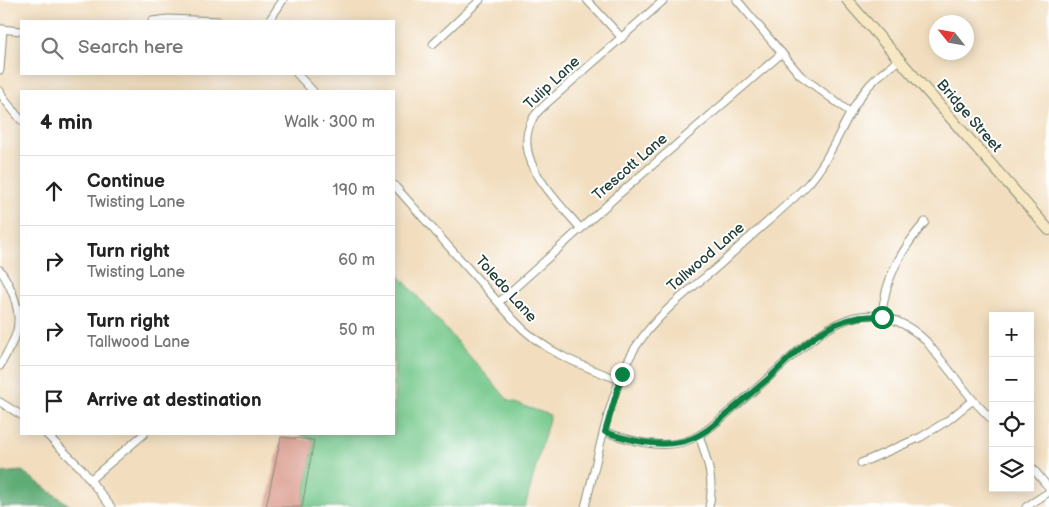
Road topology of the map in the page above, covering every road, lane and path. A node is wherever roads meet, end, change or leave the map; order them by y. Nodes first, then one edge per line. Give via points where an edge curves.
1 (283, 0) edge
2 (480, 0) edge
3 (586, 0) edge
4 (664, 0) edge
5 (737, 0) edge
6 (847, 0) edge
7 (160, 20) edge
8 (194, 20) edge
9 (270, 20) edge
10 (2, 29) edge
11 (20, 32) edge
12 (622, 38) junction
13 (433, 44) dead end
14 (782, 54) junction
15 (899, 60) junction
16 (0, 70) edge
17 (298, 75) edge
18 (0, 90) edge
19 (311, 90) edge
20 (851, 113) junction
21 (20, 119) edge
22 (395, 186) edge
23 (925, 222) dead end
24 (581, 229) junction
25 (1049, 230) edge
26 (0, 270) edge
27 (498, 302) junction
28 (882, 317) junction
29 (0, 366) edge
30 (620, 380) junction
31 (973, 400) junction
32 (0, 402) edge
33 (20, 414) edge
34 (989, 417) edge
35 (605, 432) junction
36 (47, 435) edge
37 (143, 435) edge
38 (699, 435) junction
39 (861, 463) dead end
40 (1034, 469) edge
41 (91, 479) junction
42 (1049, 488) edge
43 (1049, 492) edge
44 (110, 507) edge
45 (585, 507) edge
46 (709, 507) edge
47 (1026, 507) edge

1 - 9 street
2 - 13 street
3 - 12 street
4 - 12 street, Tulip Lane
5 - 14 street
6 - 15 main road, Bridge Street
7 - 8 street
10 - 11 street
10 - 16 street
12 - 24 street, Tulip Lane via 547,103 529,127 527,146 532,165
14 - 20 street via 800,75
14 - 24 street, Trescott Lane
15 - 20 street, Tallwood Lane via 877,77
15 - 25 main road, Bridge Street
17 - 19 street
18 - 21 street
20 - 30 street, Tallwood Lane via 810,182 665,312 636,347
22 - 27 street, Toledo Lane
23 - 28 street via 892,271
24 - 27 street, Trescott Lane
26 - 29 street via 13,295 18,321 16,333
27 - 30 street, Toledo Lane via 522,329 543,346
28 - 31 street via 897,320 926,341
28 - 38 street via 854,318 831,325
30 - 35 street, Tallwood Lane
31 - 34 street
31 - 39 street via 921,437
32 - 33 street
35 - 38 street via 639,442 661,444 682,442
35 - 45 street, Tallwood Lane
36 - 41 street
37 - 41 street
38 - 46 street via 710,471
40 - 42 street
41 - 44 street
43 - 47 street

